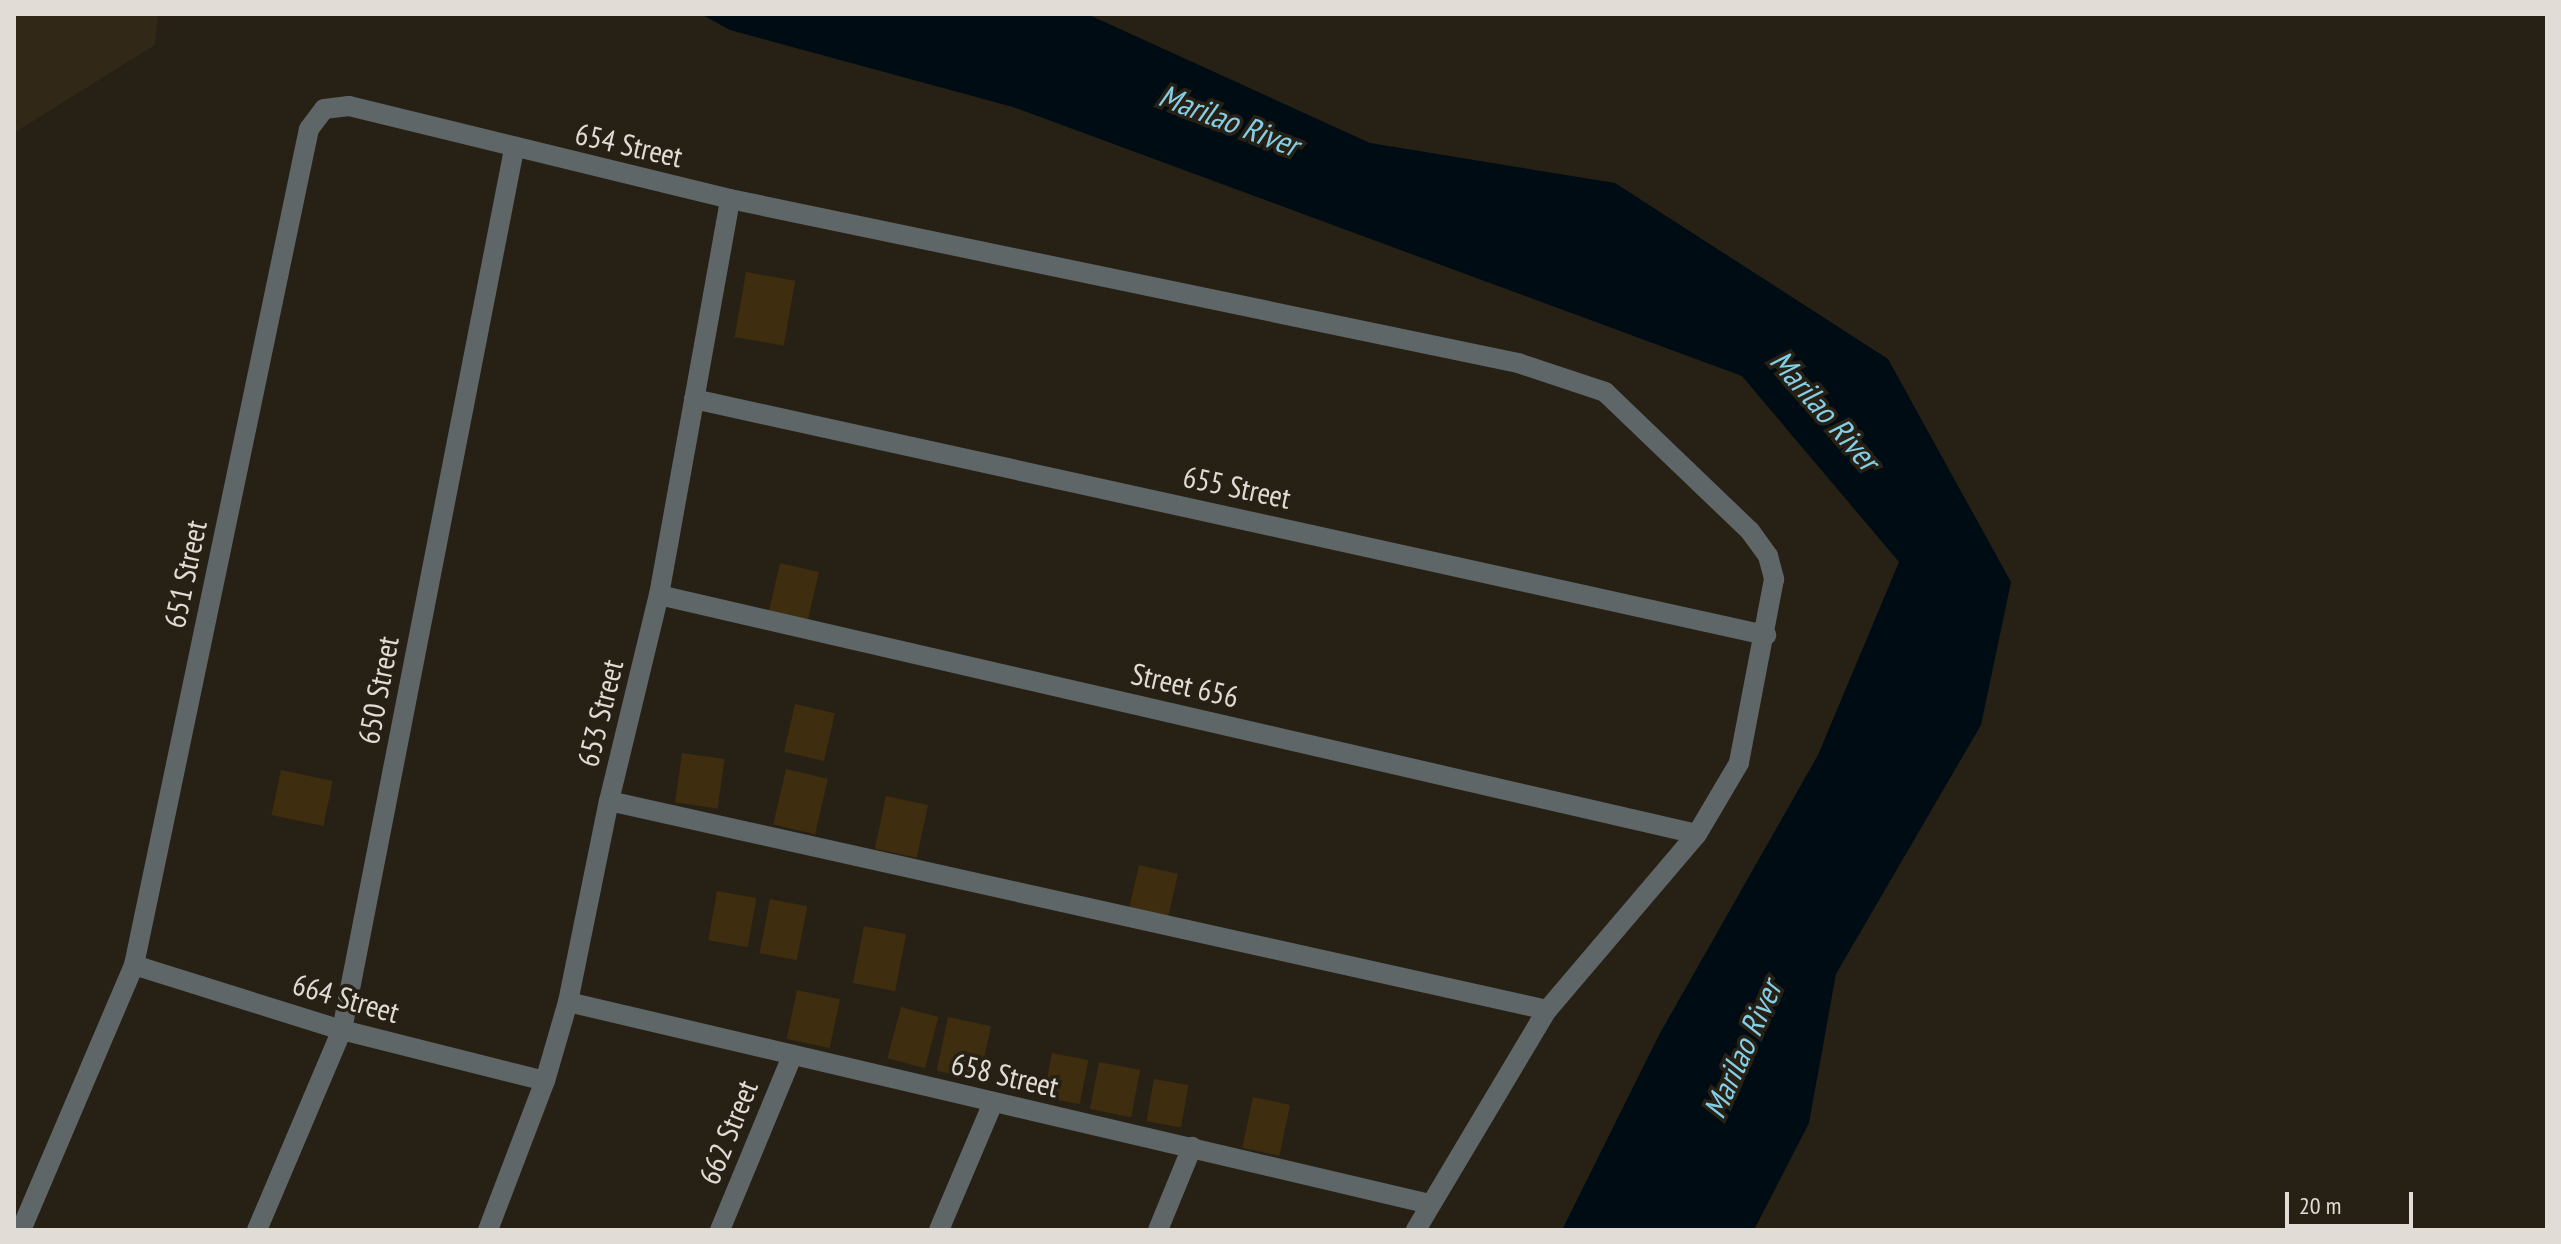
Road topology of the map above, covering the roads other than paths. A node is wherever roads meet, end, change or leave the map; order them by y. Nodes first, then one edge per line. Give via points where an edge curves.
1 (514, 149) junction
2 (730, 199) junction
3 (694, 399) junction
4 (659, 595) junction
5 (1766, 635) junction
6 (609, 801) junction
7 (1697, 834) junction
8 (134, 965) junction
9 (568, 1002) junction
10 (1547, 1010) junction
11 (342, 1030) junction
12 (792, 1056) junction
13 (545, 1081) junction
14 (993, 1103) junction
15 (1192, 1147) junction
16 (1430, 1204) junction
17 (21, 1230) edge
18 (257, 1230) edge
19 (488, 1230) edge
20 (720, 1230) edge
21 (939, 1230) edge
22 (1158, 1230) edge
23 (1416, 1230) edge

1 - 2 street, 654 Street
1 - 8 street, 651 Street via 349,106 324,109 309,129
1 - 11 street, 650 Street
2 - 3 street, 653 Street
2 - 5 street, 654 Street via 1518,363 1605,392 1750,531 1768,556 1774,579
3 - 4 street, 653 Street
3 - 5 street, 655 Street
4 - 6 street, 653 Street
4 - 7 street, Street 656
5 - 7 street, 654 Street via 1739,763
6 - 9 street, 653 Street
6 - 10 street
7 - 10 street, 654 Street
8 - 11 street, 664 Street
8 - 17 street, 651 Street
9 - 12 street, 658 Street
9 - 13 street, 653 Street
10 - 16 street, 654 Street
11 - 13 street, 664 Street
11 - 18 street, 650 Street
12 - 14 street, 658 Street
12 - 20 street, 662 Street
13 - 19 street, 653 Street
14 - 15 street, 658 Street
14 - 21 street
15 - 16 street, 658 Street
15 - 22 street
16 - 23 street, 654 Street

